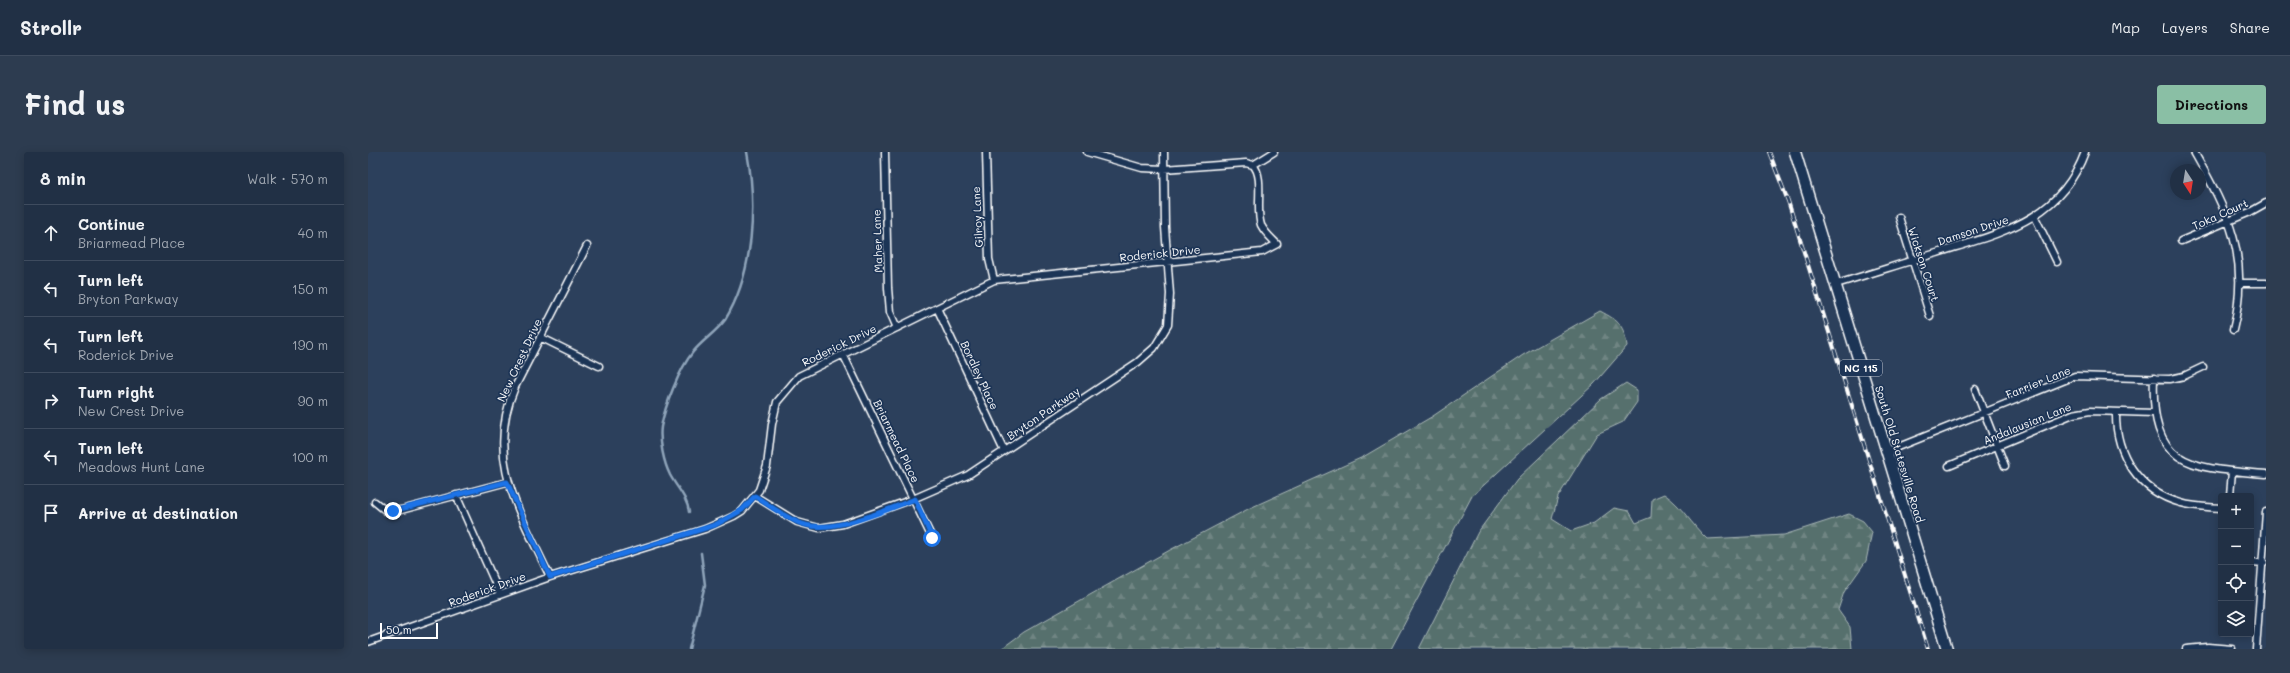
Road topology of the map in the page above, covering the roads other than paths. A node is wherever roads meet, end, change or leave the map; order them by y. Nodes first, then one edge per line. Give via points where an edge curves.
1 (885, 152) edge
2 (986, 152) edge
3 (1086, 152) edge
4 (1164, 152) edge
5 (1274, 152) edge
6 (1795, 152) edge
7 (2085, 152) edge
8 (2194, 152) edge
9 (1253, 165) junction
10 (1164, 169) junction
11 (2266, 203) edge
12 (2035, 216) junction
13 (1899, 217) dead end
14 (2228, 221) junction
15 (2181, 241) dead end
16 (587, 246) dead end
17 (1912, 260) junction
18 (2057, 262) dead end
19 (1167, 263) junction
20 (994, 280) junction
21 (2240, 282) junction
22 (2266, 283) edge
23 (1836, 284) junction
24 (937, 308) junction
25 (1930, 316) dead end
26 (897, 328) junction
27 (2233, 330) dead end
28 (540, 337) junction
29 (843, 354) junction
30 (599, 366) dead end
31 (2203, 367) dead end
32 (2154, 378) junction
33 (1975, 389) dead end
34 (2116, 412) junction
35 (2154, 413) junction
36 (1985, 414) junction
37 (1998, 446) junction
38 (1004, 451) junction
39 (1886, 452) junction
40 (1949, 466) dead end
41 (2005, 466) dead end
42 (2232, 471) junction
43 (2266, 474) edge
44 (507, 482) junction
45 (2230, 493) edge
46 (456, 495) junction
47 (755, 496) junction
48 (915, 499) junction
49 (375, 502) dead end
50 (2218, 508) edge
51 (2266, 512) edge
52 (932, 538) dead end
53 (2254, 562) edge
54 (2264, 563) edge
55 (550, 577) junction
56 (500, 594) junction
57 (368, 642) edge
58 (1947, 649) edge
59 (2186, 649) edge
60 (2232, 649) edge
61 (2256, 649) edge

1 - 26 street, Maher Lane via 888,288 890,312
2 - 20 street, Gilroy Lane via 989,259
3 - 10 street via 1142,168
4 - 10 street, Bryton Parkway
5 - 9 street
6 - 23 main road, South Old Statesville Road / NC 115
7 - 12 street, Damson Drive via 2077,171 2065,188 2050,206
8 - 14 street
9 - 10 street via 1246,163
9 - 19 street, Roderick Drive via 1258,174 1261,224 1277,244 1262,252
10 - 19 street, Bryton Parkway
11 - 14 street, Toka Court
12 - 17 street, Damson Drive via 2005,231
12 - 18 street
13 - 17 street, Wickson Court
14 - 15 street, Toka Court
14 - 21 street via 2240,263
16 - 28 street, New Crest Drive
17 - 23 street, Damson Drive
17 - 25 street, Wickson Court
19 - 20 street, Roderick Drive
19 - 38 street, Bryton Parkway via 1170,294 1168,325 1154,348 1138,362
20 - 24 street, Roderick Drive
21 - 22 street
21 - 27 street
23 - 39 main road, South Old Statesville Road / NC 115
24 - 26 street, Roderick Drive
24 - 38 street, Bordley Place
26 - 29 street, Roderick Drive
28 - 30 street
28 - 44 street, New Crest Drive via 515,387 506,412 502,450
29 - 47 street, Roderick Drive via 799,376 778,402 772,424 764,480
29 - 48 street, Briarmead Place
31 - 32 street, Farrier Lane via 2184,376
32 - 35 street
32 - 36 street, Farrier Lane via 2075,376
33 - 36 street
34 - 35 street, Andalausian Lane
34 - 37 street, Andalausian Lane via 2090,411 2073,414
34 - 50 street via 2116,429 2123,454 2143,482 2157,493 2177,502
35 - 42 street via 2160,434 2179,456 2198,467
36 - 37 street
36 - 39 street, Farrier Lane
37 - 40 street, Andalausian Lane
37 - 41 street
38 - 48 street, Bryton Parkway via 968,475
39 - 58 main road, South Old Statesville Road / NC 115
42 - 43 street
42 - 45 street
44 - 46 street
44 - 55 street, New Crest Drive
46 - 49 street via 393,511 380,508
46 - 56 street
47 - 48 street, Bryton Parkway via 797,522 819,528 843,524
47 - 55 street, Roderick Drive via 742,510 715,525
48 - 52 street, Briarmead Place
51 - 54 street
53 - 54 street
54 - 61 street
55 - 56 street, Roderick Drive
56 - 57 street, Roderick Drive
59 - 60 street

